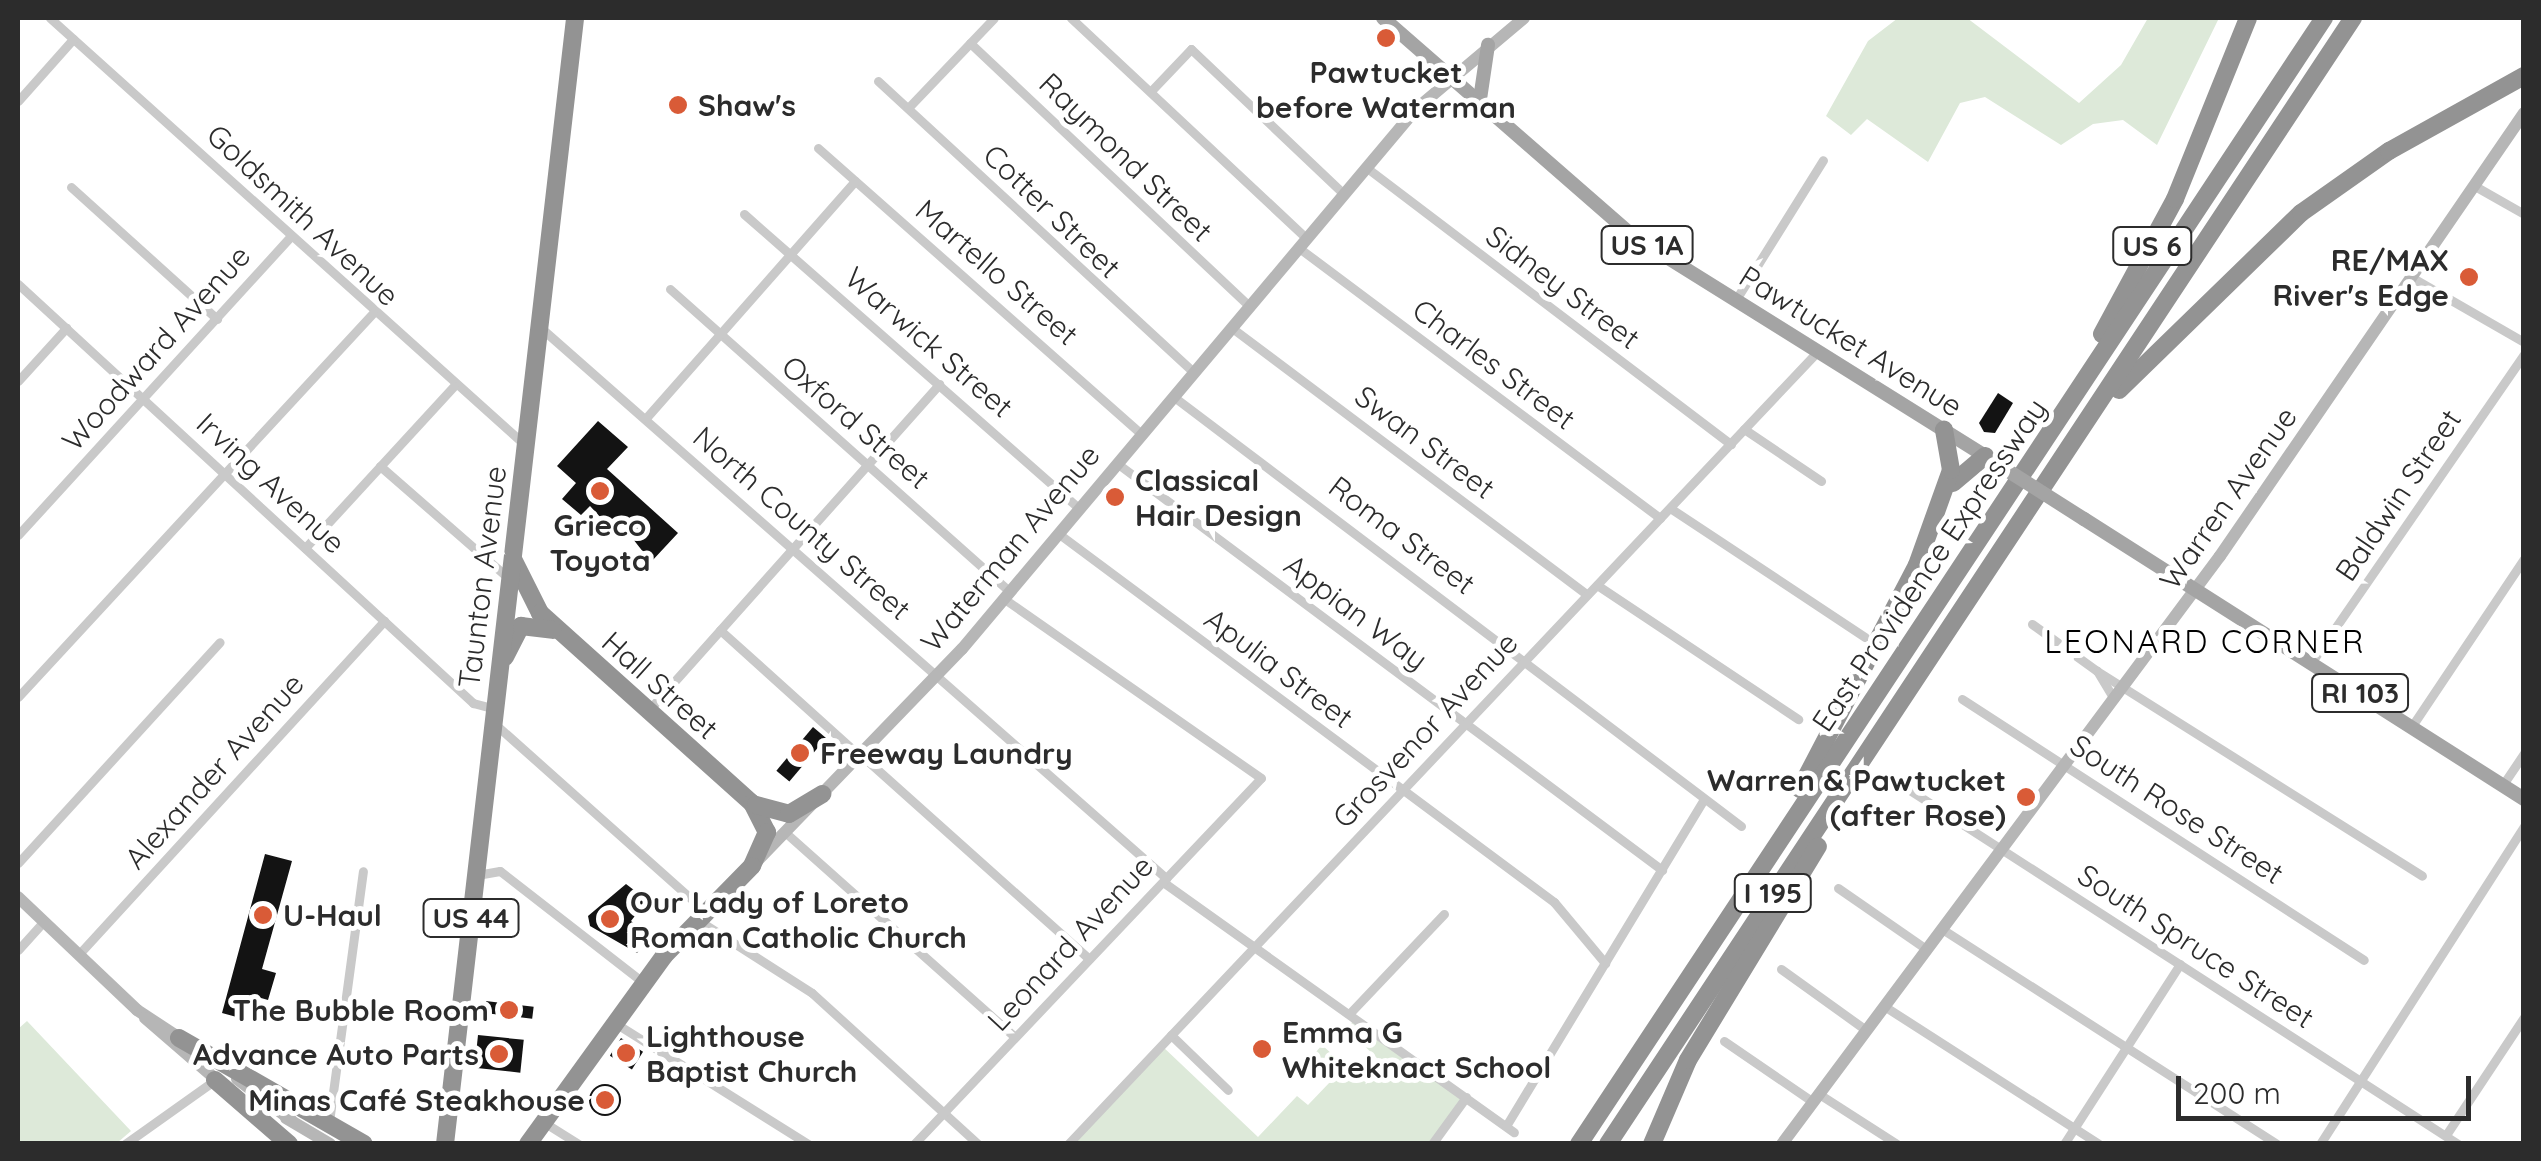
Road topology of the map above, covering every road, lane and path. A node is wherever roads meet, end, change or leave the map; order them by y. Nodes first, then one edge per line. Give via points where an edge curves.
1 (50, 18) edge
2 (575, 18) edge
3 (994, 18) edge
4 (1072, 18) edge
5 (1383, 18) edge
6 (1524, 18) edge
7 (2248, 18) edge
8 (2324, 18) edge
9 (2357, 18) edge
10 (73, 39) junction
11 (970, 43) junction
12 (1488, 46) junction
13 (2524, 76) edge
14 (1448, 78) junction
15 (878, 81) dead end
16 (1151, 91) junction
17 (18, 100) edge
18 (1478, 106) junction
19 (908, 108) junction
20 (1416, 109) junction
21 (2524, 113) edge
22 (818, 148) dead end
23 (1824, 160) dead end
24 (1367, 168) junction
25 (855, 181) junction
26 (2470, 184) junction
27 (71, 187) dead end
28 (1344, 194) junction
29 (744, 214) dead end
30 (2524, 214) edge
31 (290, 238) junction
32 (1303, 243) junction
33 (791, 254) junction
34 (2411, 277) junction
35 (18, 284) edge
36 (670, 289) dead end
37 (1735, 301) junction
38 (1250, 307) junction
39 (372, 313) junction
40 (216, 319) junction
41 (539, 327) junction
42 (66, 328) junction
43 (1232, 328) junction
44 (719, 335) junction
45 (2524, 342) edge
46 (1818, 351) junction
47 (2524, 354) edge
48 (1194, 374) junction
49 (18, 381) edge
50 (938, 384) junction
51 (454, 386) junction
52 (1174, 397) junction
53 (143, 399) junction
54 (646, 418) junction
55 (1744, 430) junction
56 (1944, 430) junction
57 (1142, 435) junction
58 (525, 444) junction
59 (1731, 444) junction
60 (2069, 447) junction
61 (1985, 456) junction
62 (2030, 462) junction
63 (1118, 464) junction
64 (867, 465) junction
65 (380, 466) junction
66 (223, 473) junction
67 (1821, 482) dead end
68 (1670, 508) junction
69 (1080, 509) junction
70 (1936, 515) junction
71 (1660, 518) junction
72 (1059, 534) junction
73 (18, 535) edge
74 (514, 540) junction
75 (305, 548) junction
76 (793, 548) junction
77 (2524, 559) edge
78 (506, 576) junction
79 (1597, 585) junction
80 (2194, 591) junction
81 (1007, 596) junction
82 (1587, 596) junction
83 (384, 621) junction
84 (2032, 624) dead end
85 (720, 630) junction
86 (1865, 636) dead end
87 (566, 638) junction
88 (220, 642) dead end
89 (1939, 643) junction
90 (1526, 660) junction
91 (2311, 663) junction
92 (2096, 671) junction
93 (937, 676) junction
94 (2125, 684) junction
95 (18, 697) edge
96 (2114, 698) junction
97 (1962, 699) dead end
98 (495, 708) junction
99 (648, 711) junction
100 (1798, 719) dead end
101 (1465, 724) junction
102 (2412, 726) junction
103 (2524, 753) edge
104 (860, 755) junction
105 (2063, 766) junction
106 (1261, 778) joint
107 (2502, 786) junction
108 (1908, 789) dead end
109 (1402, 790) junction
110 (822, 794) junction
111 (1704, 799) junction
112 (2524, 799) edge
113 (750, 801) junction
114 (1742, 826) dead end
115 (2524, 826) edge
116 (787, 834) junction
117 (2001, 849) junction
118 (18, 863) edge
119 (752, 866) junction
120 (1662, 870) junction
121 (363, 871) dead end
122 (476, 875) junction
123 (2422, 876) dead end
124 (1164, 880) junction
125 (1838, 888) dead end
126 (18, 897) edge
127 (1444, 914) dead end
128 (702, 916) junction
129 (44, 921) junction
130 (1721, 928) junction
131 (1942, 929) junction
132 (1254, 946) junction
133 (18, 950) edge
134 (1926, 950) junction
135 (79, 954) junction
136 (1090, 959) junction
137 (2364, 960) dead end
138 (1605, 963) junction
139 (2180, 964) junction
140 (1781, 969) dead end
141 (644, 982) junction
142 (1884, 1006) junction
143 (1350, 1014) junction
144 (144, 1016) junction
145 (2524, 1018) edge
146 (614, 1023) junction
147 (1866, 1030) junction
148 (1171, 1034) junction
149 (1015, 1037) junction
150 (179, 1038) junction
151 (1724, 1041) dead end
152 (2126, 1046) junction
153 (215, 1080) junction
154 (2360, 1081) junction
155 (1228, 1090) dead end
156 (1466, 1098) junction
157 (1816, 1098) junction
158 (943, 1113) junction
159 (291, 1120) junction
160 (543, 1121) junction
161 (329, 1122) junction
162 (2074, 1127) junction
163 (2446, 1135) junction
164 (445, 1143) edge
165 (125, 1144) edge
166 (289, 1144) edge
167 (330, 1144) edge
168 (364, 1144) edge
169 (525, 1144) edge
170 (579, 1144) edge
171 (808, 1144) edge
172 (914, 1144) edge
173 (978, 1144) edge
174 (1068, 1144) edge
175 (1432, 1144) edge
176 (1578, 1144) edge
177 (1608, 1144) edge
178 (1652, 1144) edge
179 (1782, 1144) edge
180 (1897, 1144) edge
181 (2064, 1144) edge
182 (2099, 1144) edge
183 (2276, 1144) edge
184 (2320, 1144) edge
185 (2458, 1144) edge

1 - 10 street, Goldsmith Avenue
2 - 41 highway, Taunton Avenue / US 44
3 - 11 street
4 - 16 street, Charles Street
5 - 14 main road, Pawtucket Avenue / US 1A
6 - 12 main road, Waterman Avenue
7 - 62 highway, US 6 via 2160,231
8 - 62 highway, East Providence Expressway / I 195
9 - 60 highway, East Providence Expressway / I 195
10 - 17 street
10 - 31 street, Goldsmith Avenue
11 - 19 street
11 - 38 street, Raymond Street
12 - 14 main road, Waterman Avenue
12 - 18 main road
13 - 60 highway via 2388,151 2286,225 2186,316
14 - 18 main road, Pawtucket Avenue / US 1A
14 - 20 main road, Waterman Avenue
15 - 19 street, Cotter Street
16 - 28 street via 1190,49
16 - 32 street, Charles Street
18 - 20 main road
18 - 37 main road, Pawtucket Avenue / US 1A via 1633,236
19 - 48 street, Cotter Street
20 - 24 main road, Waterman Avenue
21 - 26 main road, Warren Avenue
22 - 25 street, Martello Street
23 - 37 street
24 - 28 main road, Waterman Avenue
24 - 59 street, Sidney Street
25 - 33 street
25 - 57 street, Martello Street
26 - 30 street
26 - 34 main road, Warren Avenue
27 - 40 street
28 - 32 main road, Waterman Avenue
29 - 33 street, Warwick Street
31 - 39 street, Goldsmith Avenue
31 - 40 street, Woodward Avenue
32 - 38 main road, Waterman Avenue
32 - 71 street, Charles Street
33 - 44 street
33 - 50 street, Warwick Street
34 - 45 street
34 - 80 main road, Warren Avenue
35 - 42 street, Irving Avenue
36 - 44 street, Oxford Street
37 - 46 main road, Pawtucket Avenue / US 1A
38 - 43 main road, Waterman Avenue
39 - 51 street, Goldsmith Avenue
39 - 66 street
40 - 53 street, Woodward Avenue
41 - 54 street, North County Street
41 - 58 highway, Taunton Avenue / US 44
42 - 49 street
42 - 53 street, Irving Avenue
43 - 48 main road, Waterman Avenue
43 - 82 street, Swan Street
44 - 54 street
44 - 64 street, Oxford Street
46 - 55 street, Grosvenor Avenue
46 - 56 main road, Pawtucket Avenue / US 1A
47 - 91 street, Baldwin Street
48 - 52 main road, Waterman Avenue
50 - 64 street
50 - 69 street, Warwick Street
51 - 58 street, Goldsmith Avenue
51 - 65 street
52 - 57 main road, Waterman Avenue
52 - 90 street, Roma Street
53 - 66 street, Irving Avenue
53 - 73 street, Woodward Avenue
54 - 76 street, North County Street
55 - 59 street, Grosvenor Avenue
55 - 67 street
56 - 61 main road, Pawtucket Avenue / US 1A
56 - 70 highway via 1952,464
57 - 63 main road, Waterman Avenue
58 - 74 highway, Taunton Avenue / US 44
59 - 68 street, Grosvenor Avenue
60 - 89 highway, East Providence Expressway / I 195
61 - 70 highway via 1961,467
61 - 80 main road, Pawtucket Avenue / US 1A, bridge
62 - 130 highway, East Providence Expressway / I 195
63 - 69 main road, Waterman Avenue
63 - 101 street, Appian Way
64 - 76 street
64 - 81 street, Oxford Street
65 - 75 street
65 - 78 street
66 - 75 street, Irving Avenue
66 - 95 street
68 - 71 street, Grosvenor Avenue
68 - 86 street
69 - 72 main road, Waterman Avenue
70 - 130 highway via 1878,653
71 - 79 street, Grosvenor Avenue
72 - 81 main road, Waterman Avenue
72 - 109 street, Apulia Street
74 - 78 highway, Taunton Avenue / US 44
74 - 87 highway, Hall Street / US 44 via 520,588
75 - 83 street, Irving Avenue
76 - 85 street
76 - 93 street, North County Street
77 - 102 street
78 - 98 highway, Taunton Avenue / US 44
79 - 82 street, Grosvenor Avenue
79 - 100 street
80 - 91 main road, Pawtucket Avenue / RI 103
80 - 94 main road, Warren Avenue
81 - 93 main road, Waterman Avenue
81 - 106 street, Oxford Street
82 - 90 street, Grosvenor Avenue
83 - 98 street, Irving Avenue via 474,703
83 - 135 street, Alexander Avenue
84 - 92 street
85 - 99 street
85 - 104 street
87 - 98 highway via 535,624 517,630
87 - 99 highway, Hall Street / US 44
88 - 118 street
89 - 177 highway, East Providence Expressway / I 195
89 - 178 highway via 1688,1060
90 - 101 street, Grosvenor Avenue
90 - 111 street, Roma Street
91 - 102 main road, Pawtucket Avenue / RI 103
92 - 94 street
92 - 96 street
93 - 104 main road, Waterman Avenue
93 - 124 street, North County Street
94 - 96 main road, Warren Avenue
94 - 123 street
96 - 105 main road, Warren Avenue
97 - 105 street, South Rose Street
98 - 122 highway, Taunton Avenue / US 44
98 - 128 street, Irving Avenue
99 - 113 highway, Hall Street / US 44
101 - 109 street, Grosvenor Avenue
101 - 120 street, Appian Way
102 - 107 main road, Pawtucket Avenue / RI 103
103 - 107 street
104 - 110 main road, Waterman Avenue
104 - 136 street
105 - 117 main road, Warren Avenue
105 - 137 street, South Rose Street
106 - 124 street, Leonard Avenue
107 - 112 main road, Pawtucket Avenue / RI 103
108 - 117 street, South Spruce Street
109 - 132 street, Grosvenor Avenue
109 - 138 street, Apulia Street via 1518,876
110 - 113 highway via 790,814
110 - 116 main road, Waterman Avenue
111 - 114 street, Roma Street
111 - 120 street
113 - 119 highway via 766,832
115 - 154 street
116 - 119 main road, Waterman Avenue
116 - 149 street
117 - 131 main road, Warren Avenue
117 - 139 street, South Spruce Street
119 - 128 highway, Waterman Avenue
120 - 138 street
121 - 161 street
122 - 141 street via 500,871
122 - 164 highway, Taunton Avenue / US 44
124 - 132 street, North County Street
124 - 136 street, Leonard Avenue
125 - 134 street
126 - 129 main road
127 - 143 street
128 - 141 highway, Waterman Avenue
128 - 158 street, Irving Avenue via 812,992
129 - 133 street
129 - 135 main road
130 - 176 highway, East Providence Expressway / I 195
131 - 134 main road, Warren Avenue
131 - 152 street
132 - 143 street, North County Street
132 - 148 street, Grosvenor Avenue
134 - 142 main road, Warren Avenue
135 - 144 main road
136 - 149 street, Leonard Avenue
138 - 156 street, North County Street via 1510,1129
139 - 152 street
139 - 154 street, South Spruce Street
140 - 147 street
141 - 146 highway, Waterman Avenue
142 - 147 main road, Warren Avenue
142 - 162 street
143 - 156 street, North County Street
144 - 150 main road
144 - 153 main road
145 - 163 street
146 - 160 highway, Waterman Avenue
146 - 171 street
147 - 157 main road, Warren Avenue
148 - 155 street
148 - 174 street, Grosvenor Avenue
149 - 158 street, Leonard Avenue
150 - 159 main road
150 - 161 highway
151 - 157 street
152 - 162 street
152 - 183 street
153 - 159 main road
153 - 165 street
153 - 166 highway
154 - 163 street, South Spruce Street
154 - 184 street
156 - 175 street
157 - 179 main road, Warren Avenue
157 - 180 street
158 - 172 street, Leonard Avenue
158 - 173 street, Irving Avenue
159 - 167 main road
160 - 169 highway, Waterman Avenue
160 - 170 street
161 - 168 highway
162 - 181 street
162 - 182 street
163 - 185 street, South Spruce Street

